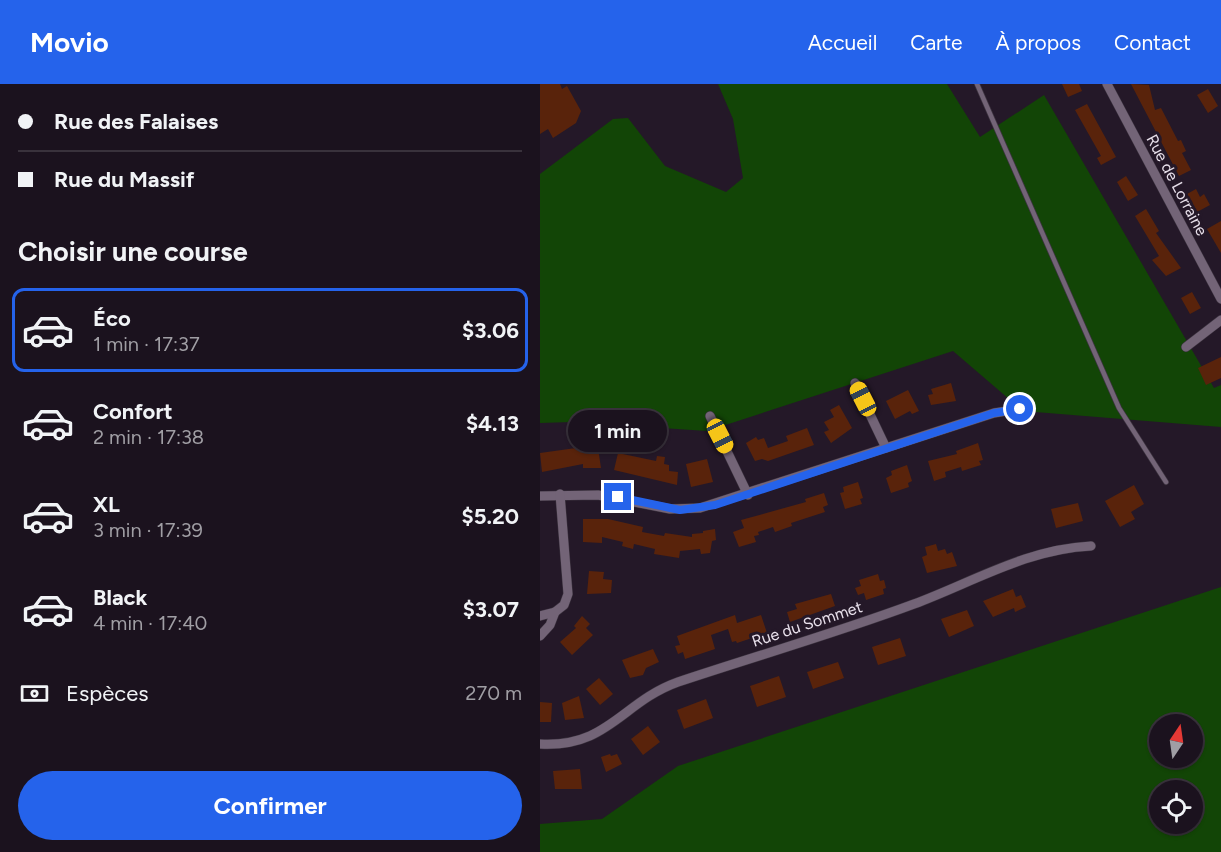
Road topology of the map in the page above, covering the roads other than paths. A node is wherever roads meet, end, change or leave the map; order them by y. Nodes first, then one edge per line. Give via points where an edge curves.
1 (977, 84) edge
2 (1107, 84) edge
3 (1221, 299) edge
4 (1221, 320) edge
5 (1186, 347) dead end
6 (855, 383) dead end
7 (1020, 409) dead end
8 (710, 416) dead end
9 (886, 448) junction
10 (1166, 482) dead end
11 (560, 495) junction
12 (748, 495) junction
13 (540, 496) edge
14 (1091, 546) dead end
15 (555, 612) junction
16 (540, 616) edge
17 (540, 636) edge
18 (540, 744) edge

1 - 10 lane via 1119,408
2 - 3 street, Rue de Lorraine
4 - 5 street
6 - 9 street
7 - 9 street via 994,413
8 - 12 street
9 - 12 street
11 - 12 street via 598,495 680,510
11 - 13 street
11 - 15 street via 568,594 564,605
14 - 18 street, Rue du Sommet via 1036,554 903,608 678,682 646,697 593,736 564,744
15 - 16 street
15 - 17 street

